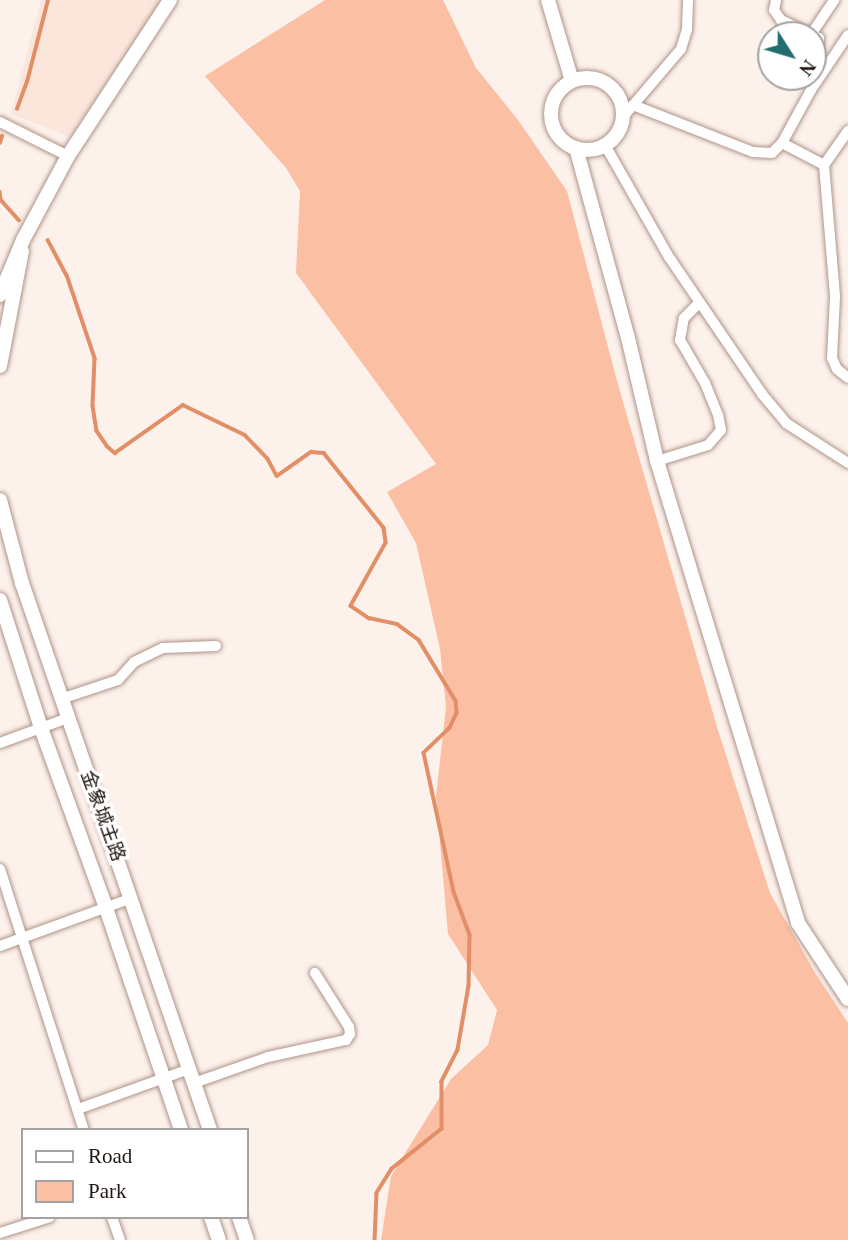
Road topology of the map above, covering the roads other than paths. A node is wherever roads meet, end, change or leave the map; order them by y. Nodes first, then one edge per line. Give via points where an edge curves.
1 (170, 0) edge
2 (548, 0) edge
3 (688, 0) edge
4 (776, 0) edge
5 (834, 0) edge
6 (787, 21) edge
7 (820, 21) edge
8 (848, 35) edge
9 (827, 66) edge
10 (572, 81) junction
11 (811, 91) edge
12 (633, 105) junction
13 (623, 117) junction
14 (0, 122) edge
15 (848, 131) edge
16 (782, 143) junction
17 (605, 145) junction
18 (576, 148) junction
19 (68, 156) junction
20 (824, 165) junction
21 (10, 268) edge
22 (0, 295) edge
23 (698, 304) junction
24 (0, 366) edge
25 (848, 378) edge
26 (657, 461) junction
27 (848, 463) edge
28 (0, 500) edge
29 (6, 550) edge
30 (0, 600) edge
31 (216, 646) dead end
32 (61, 699) junction
33 (68, 718) junction
34 (41, 728) junction
35 (0, 743) edge
36 (0, 869) edge
37 (132, 898) junction
38 (106, 908) junction
39 (23, 940) junction
40 (0, 946) edge
41 (315, 973) dead end
42 (848, 999) edge
43 (191, 1076) junction
44 (164, 1079) junction
45 (78, 1109) junction
46 (83, 1128) edge
47 (180, 1128) edge
48 (208, 1128) edge
49 (44, 1219) edge
50 (113, 1219) edge
51 (212, 1219) edge
52 (240, 1219) edge
53 (0, 1233) edge
54 (120, 1240) edge
55 (219, 1240) edge
56 (247, 1240) edge

1 - 19 main road
2 - 10 main road
3 - 12 street via 681,49
4 - 6 street via 777,16
5 - 7 street
8 - 9 street
10 - 13 main road via 591,78 605,82 620,99
10 - 18 main road via 558,93 551,114 558,135
11 - 16 street
12 - 13 street
12 - 16 street via 753,152 772,153
13 - 17 main road via 616,135
14 - 19 street
15 - 20 street
16 - 20 street
17 - 18 main road
17 - 23 street
18 - 26 main road
19 - 21 main road
20 - 25 street via 835,298 832,358
21 - 22 main road
21 - 24 main road
23 - 26 street via 684,318 680,340 705,383 721,430 708,445
23 - 27 street via 786,423
26 - 42 main road via 798,923
28 - 29 main road, 金象城主路
29 - 32 main road, 金象城主路
30 - 34 main road, 金象城主路
31 - 32 street via 163,648 134,662 118,680
32 - 33 main road, 金象城主路
33 - 34 street
33 - 37 main road, 金象城主路
34 - 35 street
34 - 38 main road, 金象城主路
36 - 39 street
37 - 38 street
37 - 43 main road, 金象城主路
38 - 39 street
38 - 44 main road, 金象城主路
39 - 40 street
39 - 45 street
41 - 43 street via 349,1027 346,1040
43 - 44 street
43 - 48 main road, 金象城主路
44 - 45 street
44 - 47 main road, 金象城主路
45 - 46 street
49 - 53 street
50 - 54 street
51 - 55 main road
52 - 56 main road

